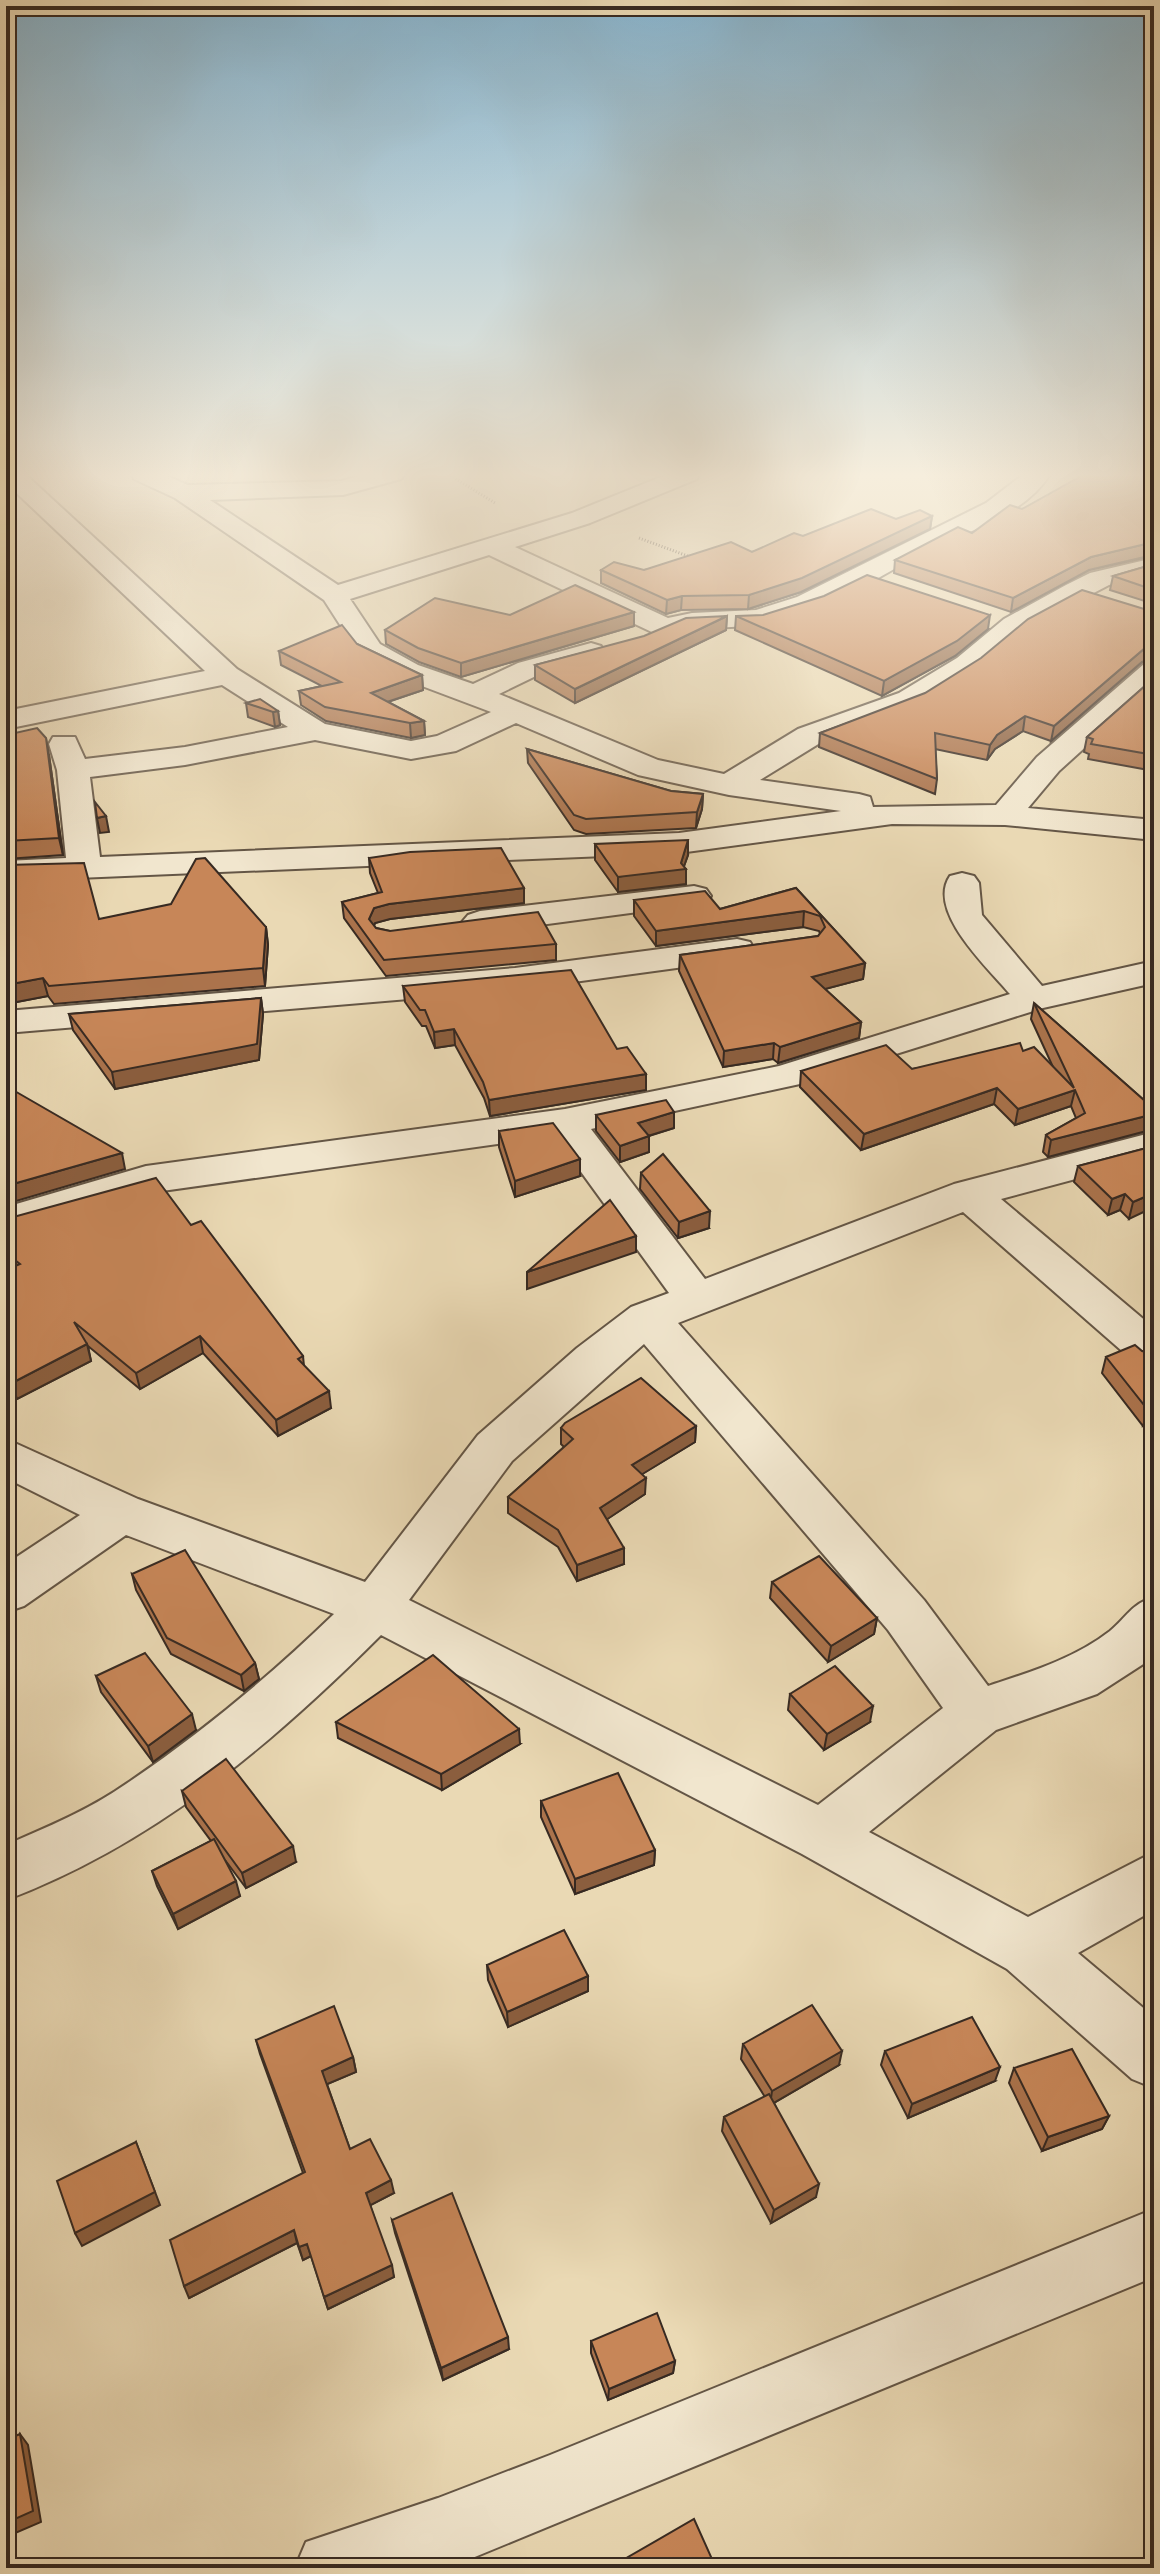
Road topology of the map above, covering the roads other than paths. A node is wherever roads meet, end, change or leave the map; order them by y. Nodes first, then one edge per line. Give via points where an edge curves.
1 (140, 594) edge
2 (594, 594) edge
3 (825, 594) edge
4 (1070, 594) edge
5 (1086, 594) edge
6 (334, 595) edge
7 (1120, 605) edge
8 (986, 616) edge
9 (1014, 625) junction
10 (666, 628) junction
11 (1154, 670) edge
12 (227, 675) junction
13 (474, 694) junction
14 (51, 712) junction
15 (515, 712) junction
16 (6, 720) edge
17 (315, 731) junction
18 (73, 770) junction
19 (729, 785) junction
20 (892, 814) junction
21 (1005, 815) junction
22 (1154, 830) edge
23 (679, 843) junction
24 (84, 867) junction
25 (6, 871) edge
26 (962, 883) dead end
27 (704, 895) junction
28 (454, 926) edge
29 (773, 945) edge
30 (729, 951) junction
31 (1154, 972) edge
32 (1033, 999) junction
33 (6, 1022) edge
34 (565, 1122) junction
35 (1154, 1145) edge
36 (969, 1194) junction
37 (6, 1221) edge
38 (697, 1299) junction
39 (647, 1318) junction
40 (1154, 1353) edge
41 (6, 1457) edge
42 (121, 1513) junction
43 (6, 1591) edge
44 (375, 1607) junction
45 (1154, 1618) edge
46 (977, 1713) junction
47 (822, 1836) junction
48 (6, 1873) edge
49 (1154, 1879) edge
50 (1028, 1949) junction
51 (1154, 2057) edge
52 (1154, 2243) edge
53 (332, 2568) edge

1 - 12 street
2 - 10 street
3 - 10 street via 772,615 728,622 694,619
4 - 9 street
5 - 7 street
6 - 13 street via 370,650 408,671
8 - 9 street
9 - 19 street via 967,664 910,699 809,736
10 - 13 street via 528,669
11 - 21 street via 1048,764
12 - 14 street
12 - 17 street
13 - 15 street
14 - 16 street
14 - 18 street
15 - 17 street via 445,744 411,750
15 - 19 street via 649,768
17 - 18 street via 210,752
18 - 24 street
19 - 20 street via 861,804
20 - 21 street
20 - 23 street
21 - 22 street
23 - 24 street
23 - 27 street
24 - 25 street
26 - 32 street via 965,917
27 - 28 street
27 - 30 street
29 - 30 street
30 - 33 street via 515,979
31 - 32 street
32 - 34 street via 786,1076
34 - 37 street via 146,1180
34 - 38 street
35 - 36 street
36 - 38 street
36 - 40 street
38 - 39 street
39 - 44 street via 495,1448
39 - 46 street via 906,1615
41 - 42 street
42 - 43 street
42 - 44 street
44 - 47 street
44 - 48 street via 296,1685 145,1803
45 - 46 street via 1129,1646 1078,1678
46 - 47 street
47 - 50 street
49 - 50 street
50 - 51 street
52 - 53 street via 550,2492

